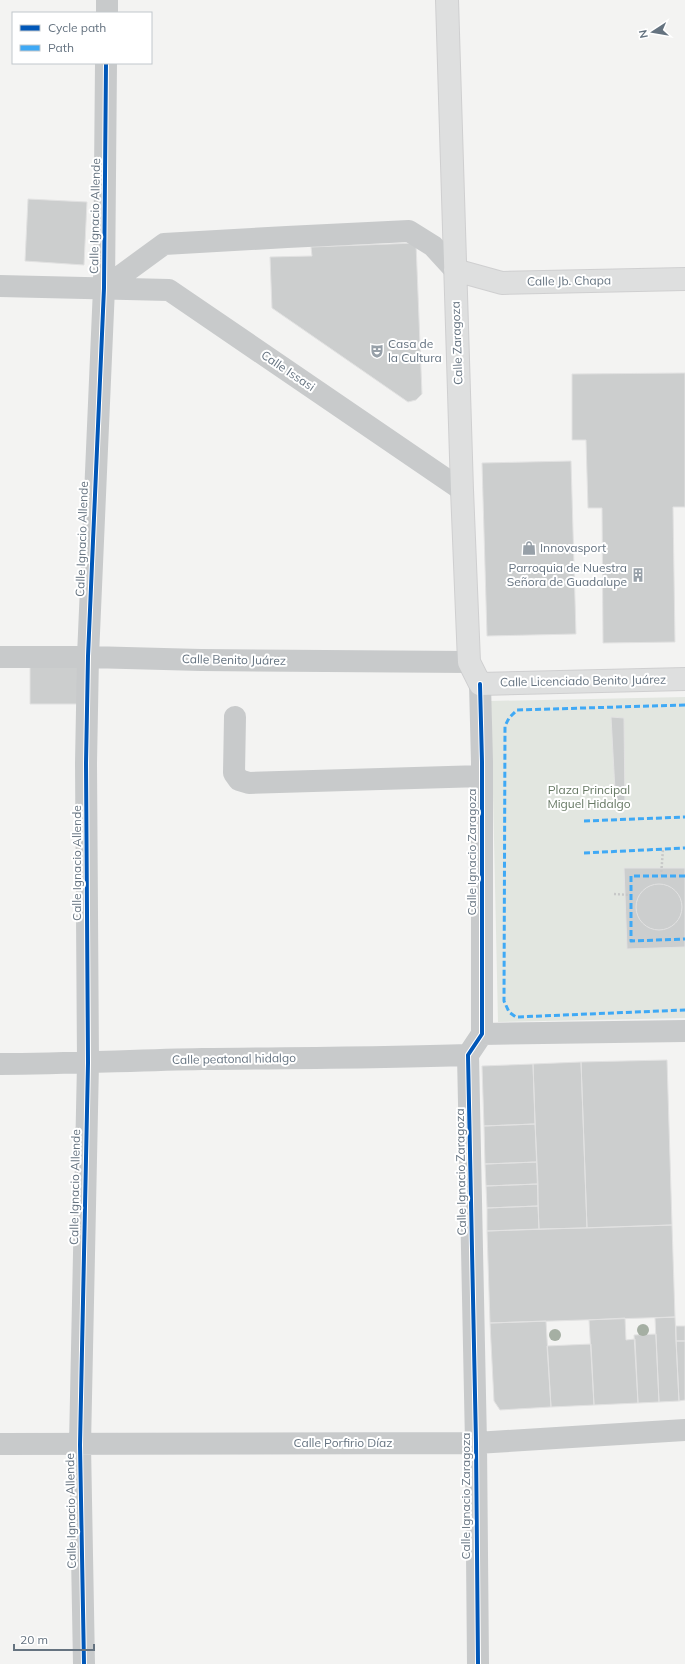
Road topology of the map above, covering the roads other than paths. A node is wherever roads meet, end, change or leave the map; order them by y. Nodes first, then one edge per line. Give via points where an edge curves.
1 (107, 0) edge
2 (448, 0) edge
3 (107, 12) edge
4 (106, 64) edge
5 (456, 270) junction
6 (685, 279) edge
7 (0, 286) edge
8 (104, 288) junction
9 (462, 490) junction
10 (0, 657) edge
11 (89, 657) junction
12 (469, 662) junction
13 (685, 679) edge
14 (480, 684) junction
15 (235, 717) dead end
16 (482, 776) junction
17 (685, 1031) edge
18 (482, 1034) junction
19 (468, 1055) junction
20 (88, 1063) junction
21 (0, 1064) edge
22 (685, 1430) edge
23 (476, 1443) junction
24 (0, 1444) edge
25 (80, 1445) junction
26 (84, 1664) edge
27 (478, 1664) edge

1 - 3 street
2 - 5 main road, Calle Zaragoza
4 - 8 street, Calle Ignacio Allende
5 - 6 main road, Calle Jb. Chapa via 502,283
5 - 8 street via 433,246 409,231 287,237 164,244
5 - 9 main road, Calle Zaragoza
7 - 8 street, Calle Issasi
8 - 9 street, Calle Issasi via 169,290
8 - 11 street, Calle Ignacio Allende
9 - 12 main road, Calle Zaragoza
10 - 11 street, Calle Benito Juárez
11 - 12 street, Calle Benito Juárez
11 - 20 street, Calle Ignacio Allende via 86,763
12 - 14 main road, Calle Zaragoza
13 - 14 main road, Calle Licenciado Benito Juárez
14 - 16 street, Calle Ignacio Zaragoza
15 - 16 street via 234,772 239,780 249,783
16 - 18 street, Calle Ignacio Zaragoza
17 - 18 street
18 - 19 street
19 - 20 street, Calle peatonal hidalgo
19 - 23 street, Calle Ignacio Zaragoza
20 - 21 street, Calle peatonal hidalgo
20 - 25 street, Calle Ignacio Allende
22 - 23 street, Calle Porfirio Díaz
23 - 25 street, Calle Porfirio Díaz
23 - 27 street, Calle Ignacio Zaragoza
24 - 25 street, Calle Porfirio Díaz
25 - 26 street, Calle Ignacio Allende

